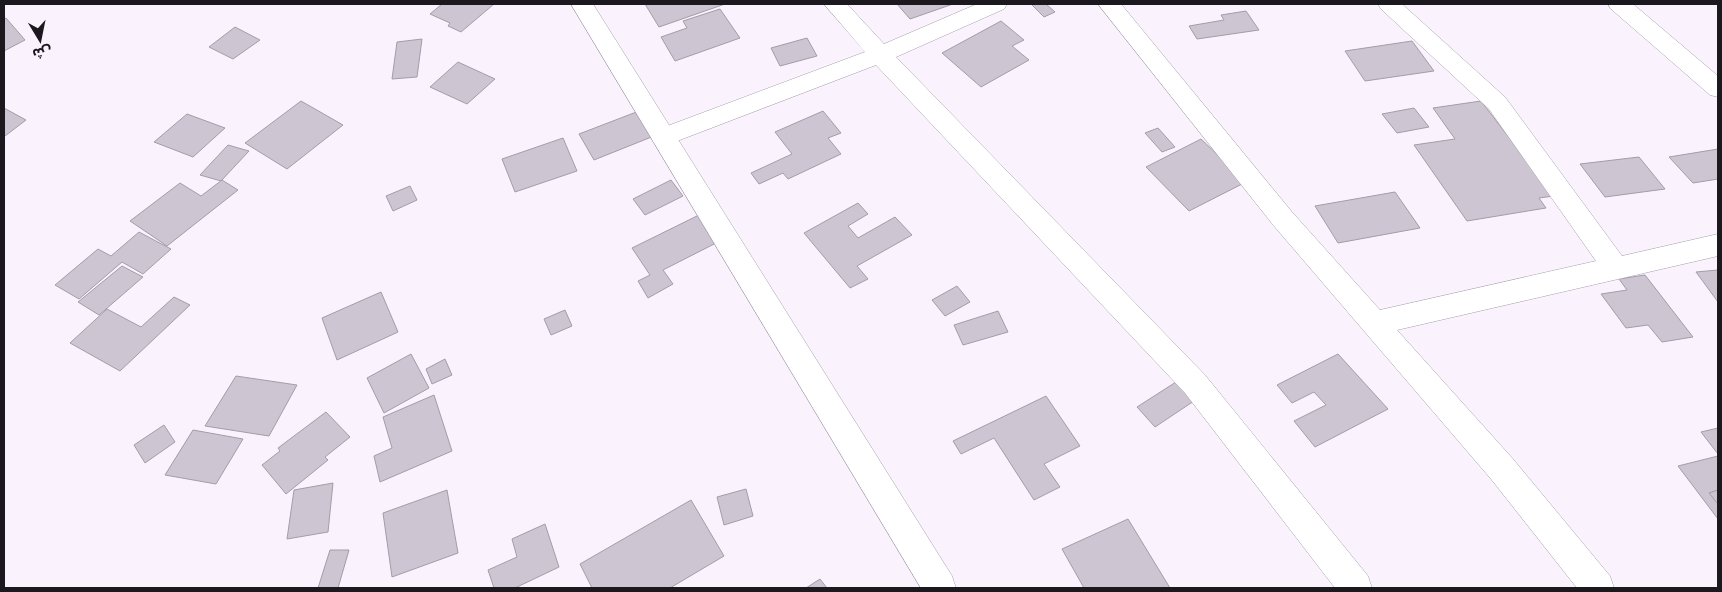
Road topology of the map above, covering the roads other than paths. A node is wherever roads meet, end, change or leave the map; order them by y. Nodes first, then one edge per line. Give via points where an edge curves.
1 (582, 4) edge
2 (835, 4) edge
3 (996, 4) edge
4 (1109, 4) edge
5 (1390, 4) edge
6 (1619, 4) edge
7 (880, 55) junction
8 (1718, 89) edge
9 (663, 137) junction
10 (1718, 245) edge
11 (1616, 268) junction
12 (1374, 323) junction
13 (940, 588) edge
14 (1356, 588) edge
15 (1598, 588) edge

1 - 9 street
2 - 7 street
3 - 7 street
4 - 12 street via 1283,219
5 - 11 street via 1497,103
6 - 8 street
7 - 9 street
7 - 14 street via 1195,384
9 - 13 street
10 - 11 street
11 - 12 street
12 - 15 street via 1502,469

